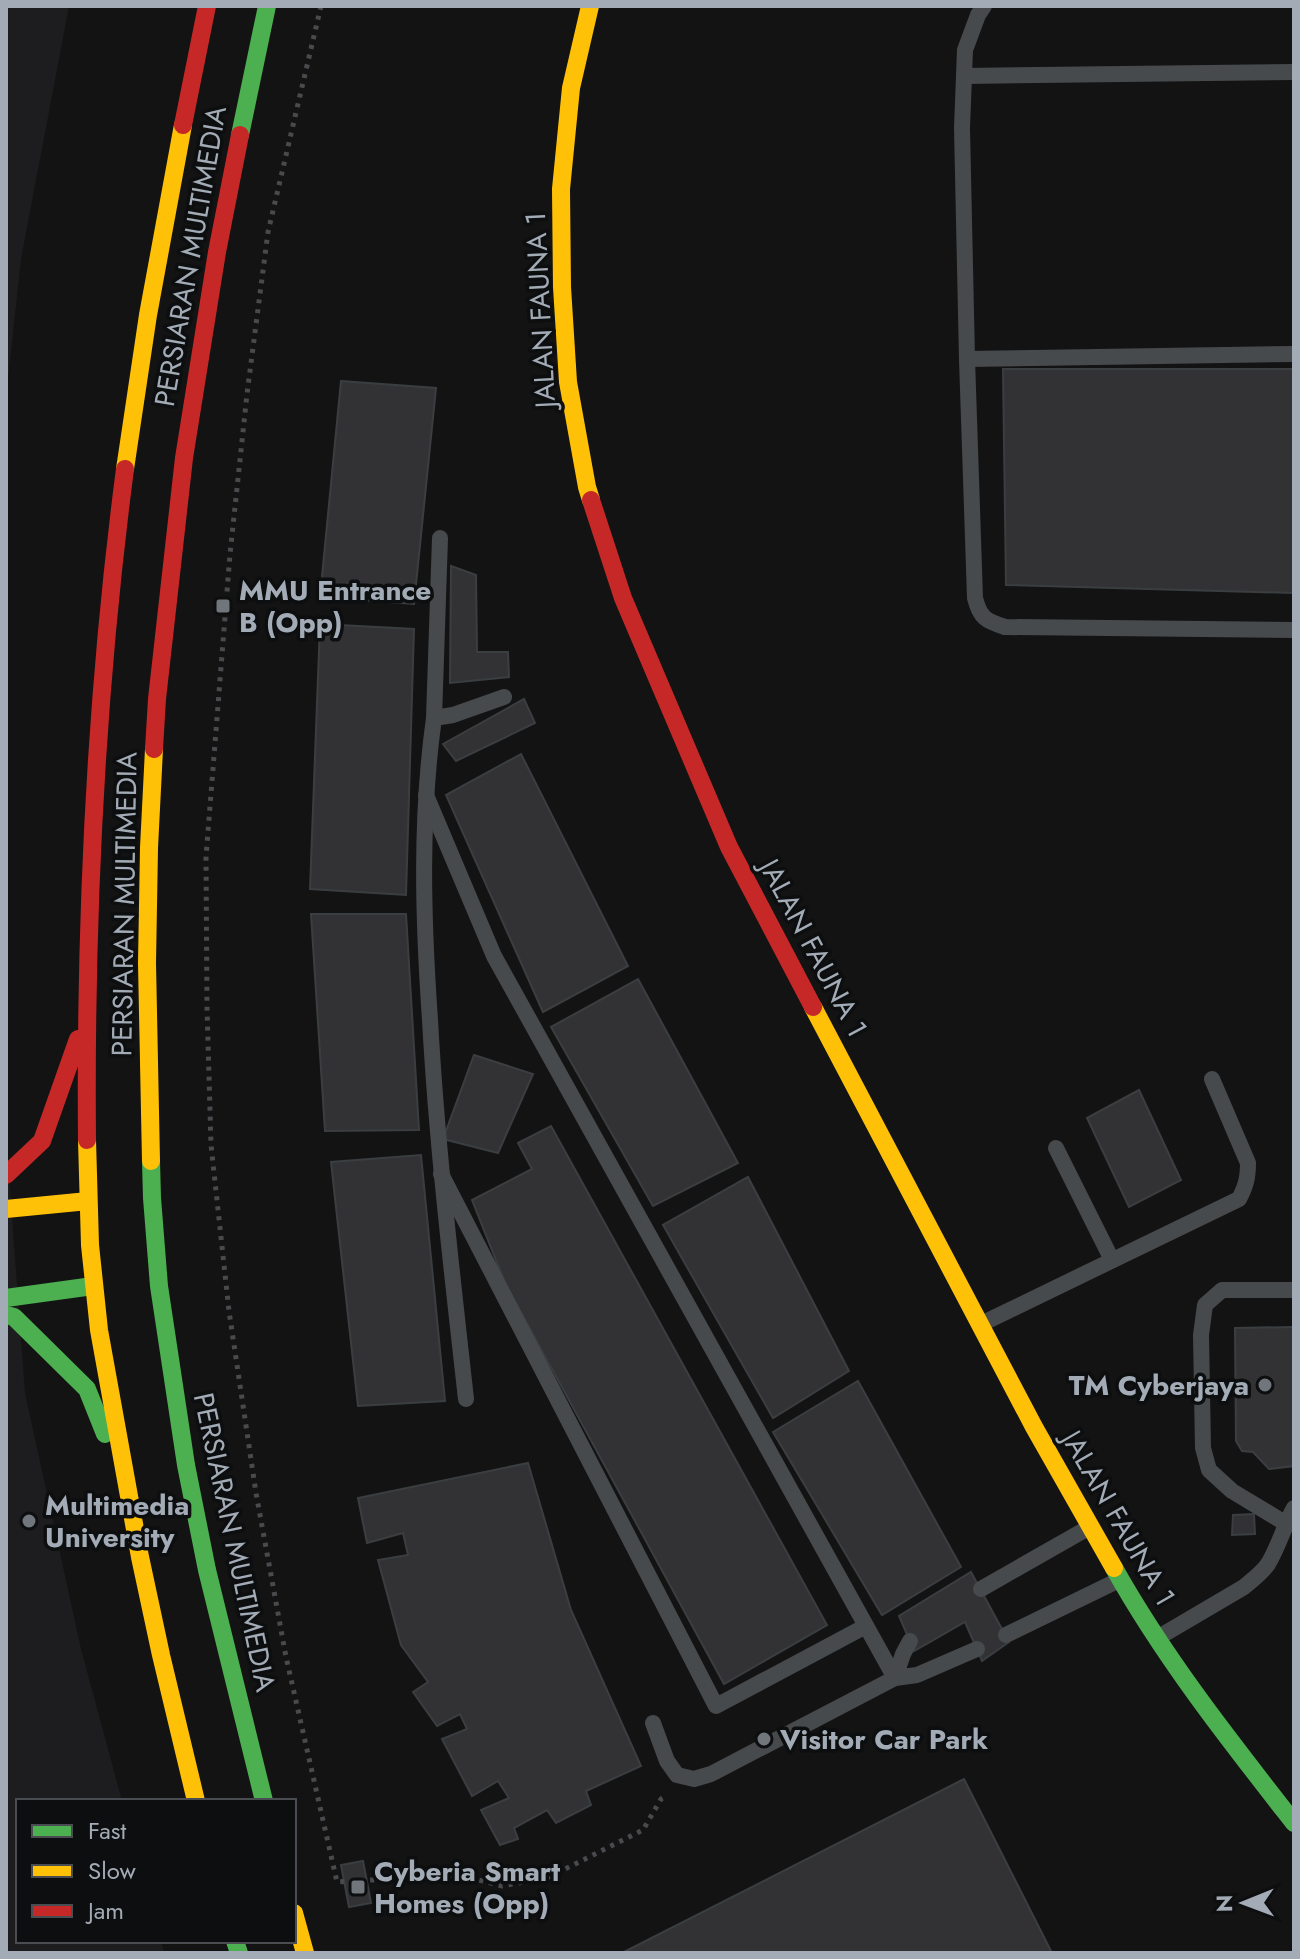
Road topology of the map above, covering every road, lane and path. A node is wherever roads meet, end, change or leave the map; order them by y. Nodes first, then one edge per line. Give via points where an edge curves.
1 (207, 6) edge
2 (267, 6) edge
3 (321, 6) edge
4 (590, 6) edge
5 (984, 6) edge
6 (1294, 72) edge
7 (964, 76) junction
8 (1294, 354) edge
9 (967, 359) junction
10 (440, 538) dead end
11 (1294, 630) edge
12 (504, 697) dead end
13 (434, 718) junction
14 (426, 795) junction
15 (89, 1008) junction
16 (1212, 1079) dead end
17 (1056, 1148) dead end
18 (441, 1174) junction
19 (6, 1175) edge
20 (88, 1201) junction
21 (6, 1209) edge
22 (1112, 1260) junction
23 (93, 1286) junction
24 (1294, 1290) edge
25 (6, 1298) edge
26 (6, 1315) edge
27 (980, 1324) junction
28 (466, 1399) dead end
29 (1290, 1516) edge
30 (134, 1527) junction
31 (1090, 1527) junction
32 (1121, 1579) junction
33 (981, 1589) dead end
34 (866, 1626) junction
35 (1006, 1635) dead end
36 (1157, 1638) junction
37 (910, 1641) dead end
38 (977, 1649) dead end
39 (895, 1678) junction
40 (653, 1723) dead end
41 (673, 1793) dead end
42 (195, 1799) edge
43 (263, 1799) edge
44 (1294, 1823) edge
45 (296, 1920) edge
46 (305, 1953) edge

1 - 15 main road, PERSIARAN MULTIMEDIA via 154,280 117,541 101,695
2 - 43 main road, PERSIARAN MULTIMEDIA via 217,252 184,458 157,699 147,963 159,1286 201,1540
3 - 41 path via 268,232 230,554 206,857 211,1145 229,1311 286,1657 337,1882 460,1875 502,1886 547,1878 643,1830 661,1799
4 - 27 main road, JALAN FAUNA 1 via 571,88 561,189 568,382 587,487 623,598 729,847
5 - 7 lane via 965,50
6 - 7 lane
7 - 9 lane
8 - 9 lane
9 - 11 lane via 975,598 978,612 990,622 1005,627
10 - 13 lane
12 - 13 lane
13 - 14 lane
14 - 18 lane via 426,959
14 - 34 lane via 494,956
15 - 19 main road via 42,1141
15 - 20 main road, PERSIARAN MULTIMEDIA
16 - 22 lane via 1248,1163 1239,1199
17 - 22 lane
18 - 28 lane
18 - 34 lane via 716,1706
20 - 21 main road
20 - 23 main road, PERSIARAN MULTIMEDIA
22 - 27 lane
23 - 25 main road
23 - 30 main road, PERSIARAN MULTIMEDIA
24 - 29 lane via 1222,1290 1205,1305 1201,1335 1203,1448 1209,1470 1232,1491
26 - 30 main road via 87,1389
27 - 31 main road, JALAN FAUNA 1
29 - 36 lane via 1268,1564 1255,1577
30 - 42 main road, PERSIARAN MULTIMEDIA
31 - 32 main road, JALAN FAUNA 1
31 - 33 lane
32 - 35 lane
32 - 36 main road, JALAN FAUNA 1
34 - 39 lane
36 - 44 main road, JALAN FAUNA 1
37 - 39 lane
38 - 39 lane via 917,1675
39 - 40 lane via 694,1779 677,1775
45 - 46 main road

